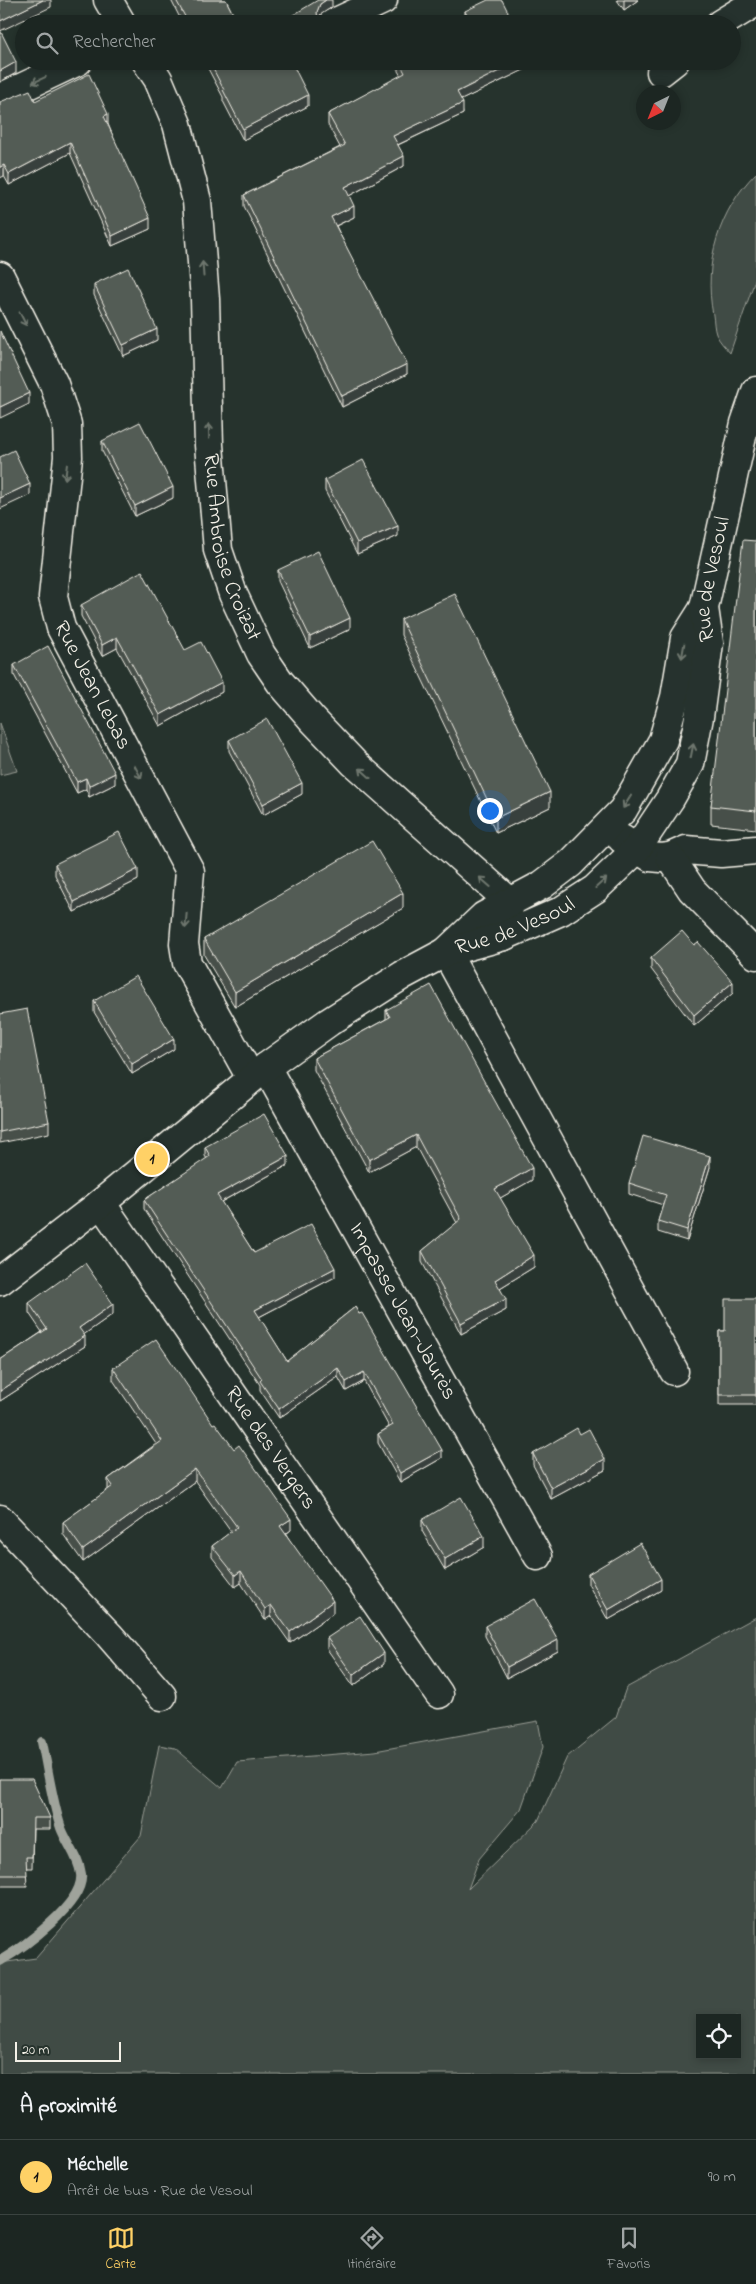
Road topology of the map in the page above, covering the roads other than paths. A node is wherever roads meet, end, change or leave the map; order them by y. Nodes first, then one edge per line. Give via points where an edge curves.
1 (108, 0) edge
2 (380, 1) edge
3 (756, 2) edge
4 (117, 15) edge
5 (351, 15) edge
6 (735, 15) edge
7 (59, 70) edge
8 (152, 70) edge
9 (0, 98) edge
10 (0, 276) edge
11 (756, 391) edge
12 (704, 608) junction
13 (608, 826) junction
14 (636, 850) junction
15 (756, 850) edge
16 (670, 857) junction
17 (510, 902) junction
18 (504, 936) junction
19 (446, 952) junction
20 (756, 955) edge
21 (258, 1072) junction
22 (100, 1203) junction
23 (0, 1281) edge
24 (674, 1370) dead end
25 (0, 1519) edge
26 (538, 1556) dead end
27 (439, 1694) dead end
28 (162, 1696) dead end

1 - 4 street
2 - 5 street
3 - 6 street
7 -> 9 street
17 -> 8 street, Rue Ambroise Croizat via 361,770 312,719 261,654 233,594 218,550 209,445 205,299 197,201 177,124
10 -> 21 street, Rue Jean Lebas via 54,384 67,424 68,457 53,597 61,628 190,871 184,944 187,963
11 - 12 street, Rue de Vesoul via 741,440
12 -> 13 street via 685,638 675,697 663,740 622,810
14 -> 12 street, Rue de Vesoul via 690,764 709,643
13 - 14 street
13 - 17 street via 542,885
14 - 16 street via 650,857
18 -> 14 street, Rue de Vesoul via 581,900
15 - 16 street via 721,853 686,850
16 - 20 street via 688,886
17 - 18 street
17 - 19 street via 484,916
18 - 19 street, Rue de Vesoul
19 - 21 street, Rue de Vesoul via 329,1022
19 - 24 street
21 - 22 street, Rue de Vesoul
21 - 26 street, Impasse Jean-Jaurès
22 - 23 street, Rue de Vesoul
22 - 27 street, Rue des Vergers
25 - 28 street via 110,1635

